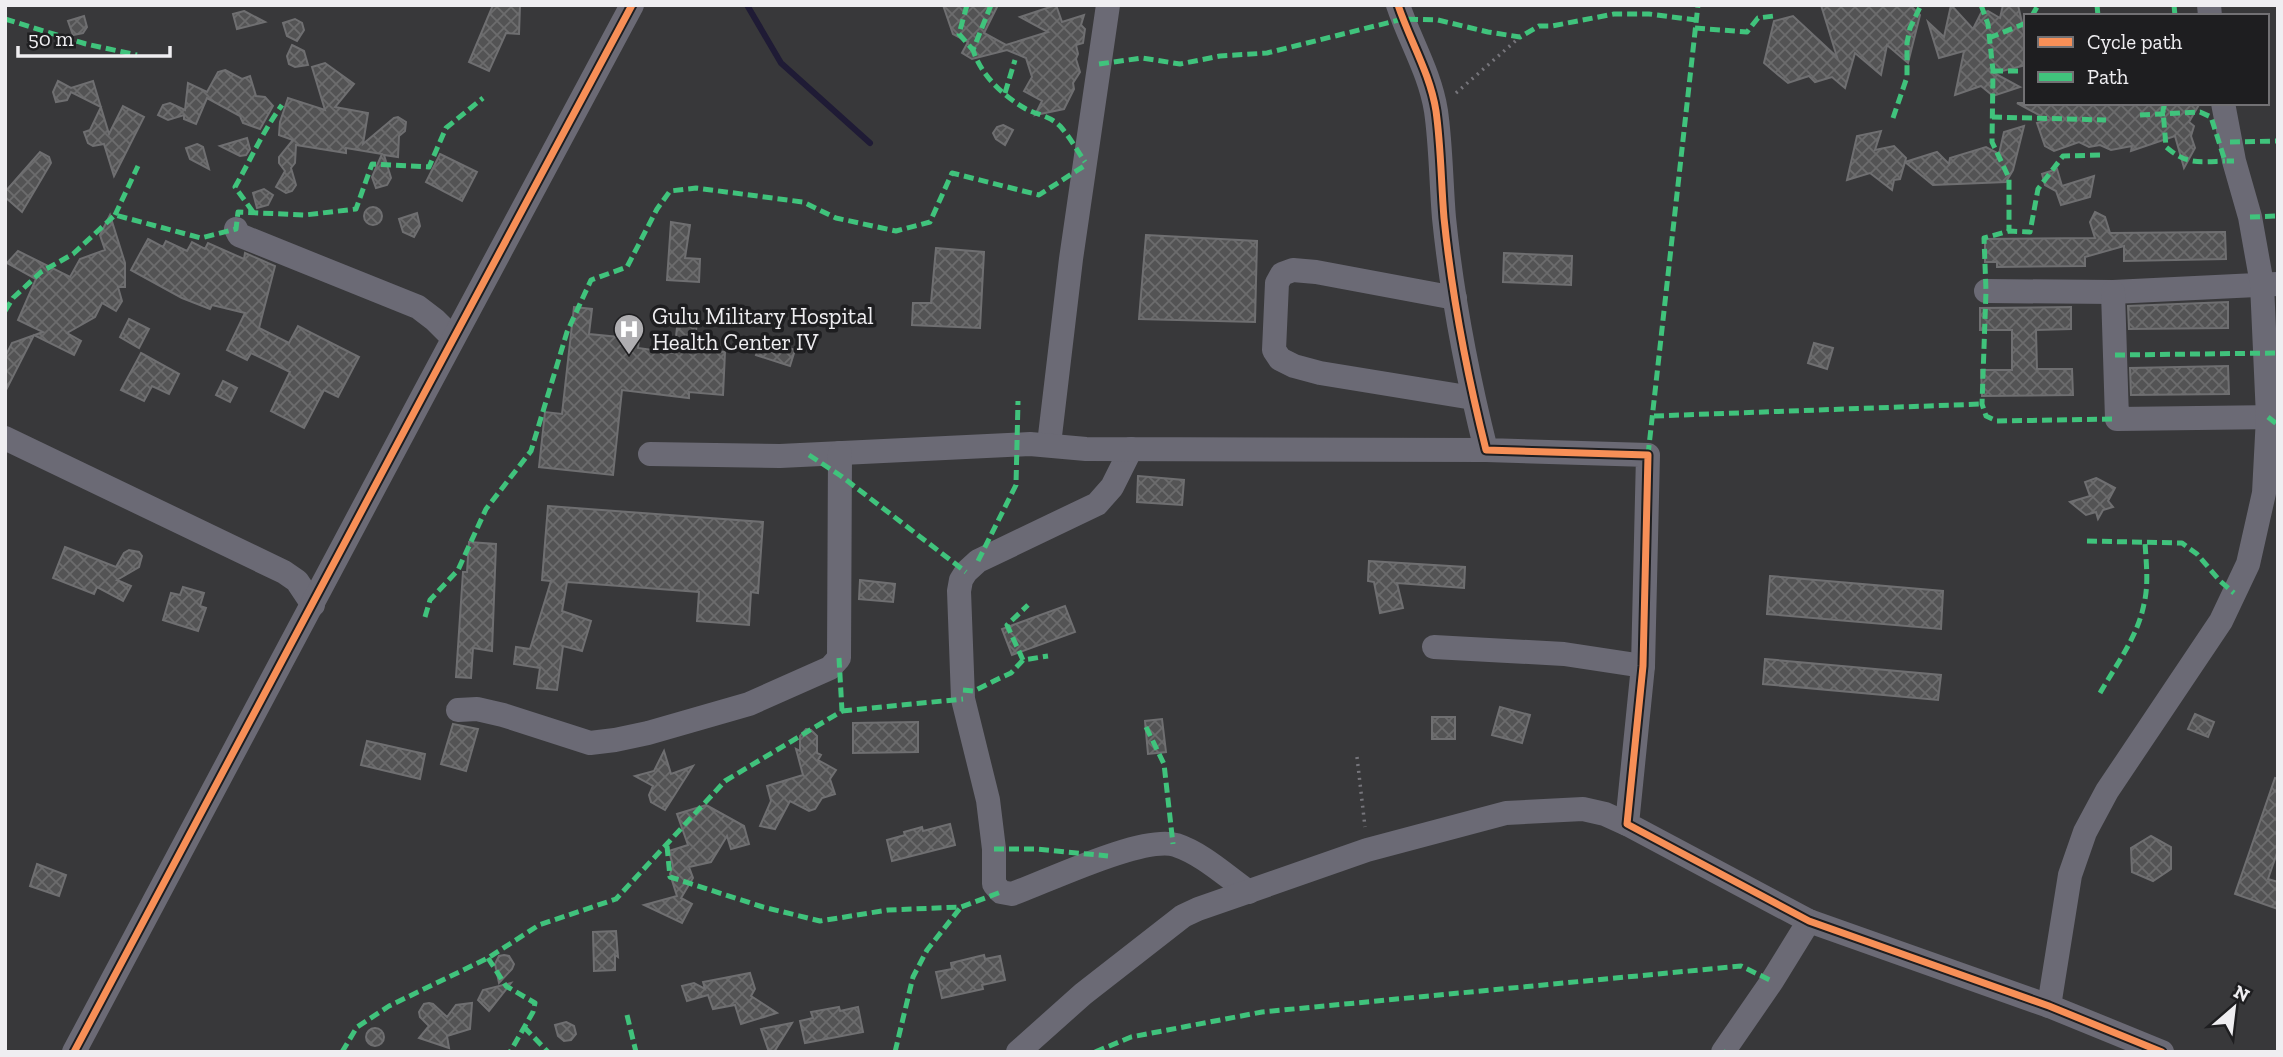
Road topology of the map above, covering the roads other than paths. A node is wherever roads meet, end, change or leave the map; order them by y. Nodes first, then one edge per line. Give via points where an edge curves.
1 (632, 5) edge
2 (1108, 5) edge
3 (1398, 5) edge
4 (2223, 105) edge
5 (236, 229) dead end
6 (2270, 284) edge
7 (1986, 291) dead end
8 (2113, 292) junction
9 (1455, 298) junction
10 (453, 338) junction
11 (1473, 398) junction
12 (2273, 417) edge
13 (5, 438) edge
14 (1049, 444) junction
15 (1131, 449) junction
16 (1486, 450) junction
17 (840, 453) junction
18 (650, 454) dead end
19 (313, 605) junction
20 (1434, 647) dead end
21 (1643, 666) junction
22 (458, 710) dead end
23 (1627, 824) junction
24 (1249, 892) junction
25 (1809, 921) junction
26 (2049, 1006) junction
27 (74, 1052) edge
28 (1018, 1052) edge
29 (1723, 1052) edge
30 (2162, 1052) edge

1 - 10 street
2 - 14 street via 1070,259
3 - 9 street via 1436,110
4 - 6 street via 2234,161
5 - 10 street via 239,235 418,307
6 - 8 street
6 - 12 street
7 - 8 street
8 - 12 street via 2117,419
9 - 11 street
9 - 11 street via 1293,270 1282,274 1277,283 1274,350 1280,359 1320,373
10 - 19 street
11 - 16 street
12 - 26 street via 2264,493 2248,564 2221,621 2107,791 2085,832 2070,875
13 - 19 street via 284,572
14 - 15 street
14 - 17 street
15 - 16 street
15 - 24 street via 1112,487 1097,504 978,561 961,580 963,699 988,800 994,884 1000,892 1012,894 1108,856 1173,844 1192,851
16 - 21 street via 1648,455
17 - 18 street
17 - 22 street via 839,658 830,668 749,704 648,733 590,743 503,715
19 - 27 street
20 - 21 street via 1564,654
21 - 23 street
23 - 24 street via 1583,809 1506,813 1367,850
23 - 25 street
24 - 28 street via 1183,916
25 - 26 street
25 - 29 street
26 - 30 street

